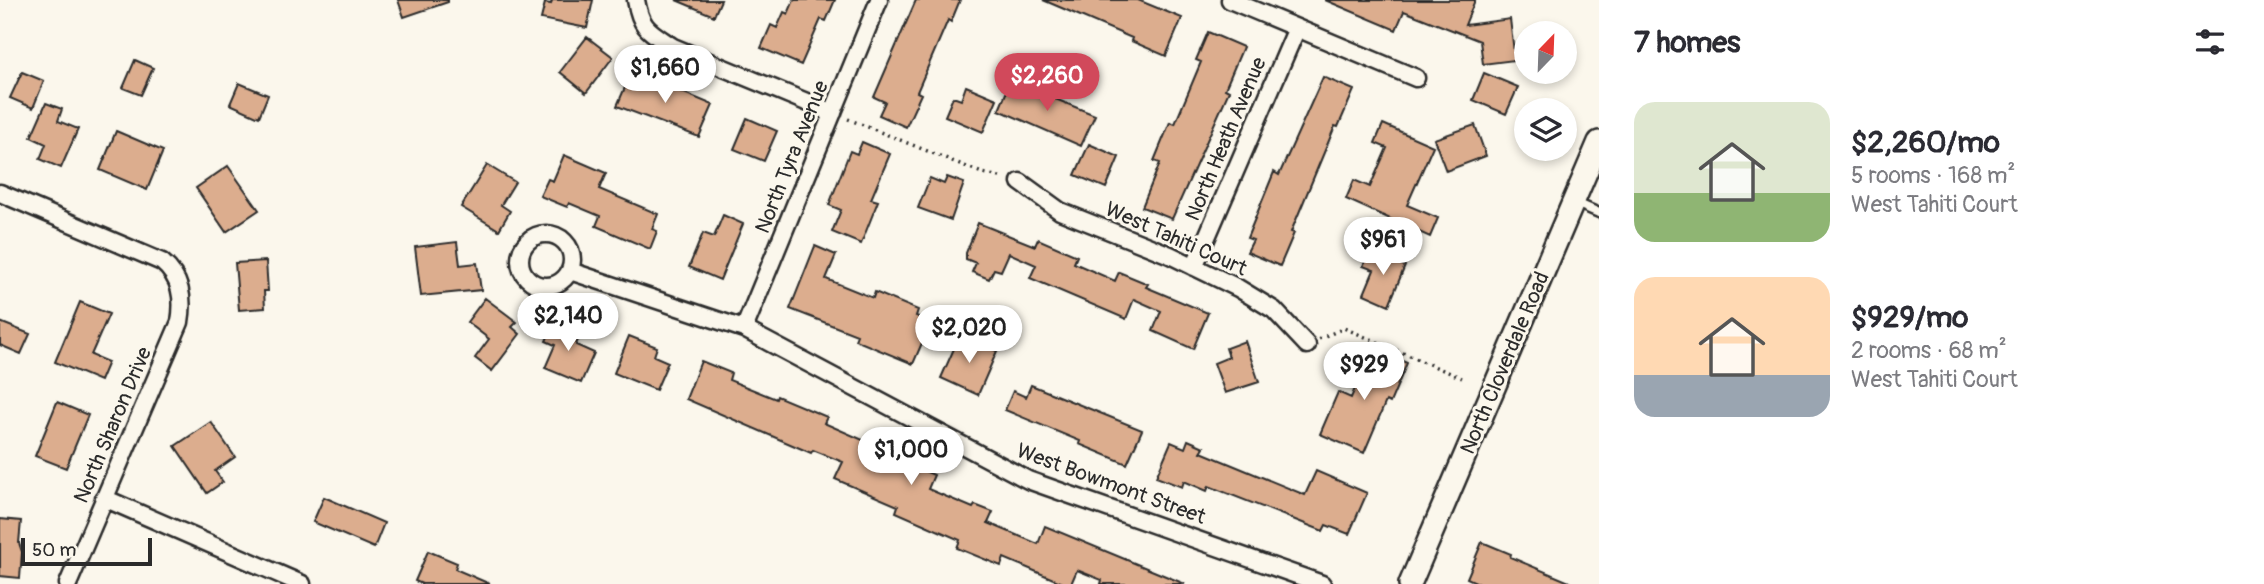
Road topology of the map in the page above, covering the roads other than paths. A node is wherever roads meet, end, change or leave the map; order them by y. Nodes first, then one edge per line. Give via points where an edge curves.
1 (636, 0) edge
2 (879, 0) edge
3 (1230, 0) edge
4 (1297, 28) junction
5 (1416, 78) dead end
6 (833, 113) junction
7 (1599, 142) edge
8 (1020, 181) road end
9 (0, 193) edge
10 (1574, 201) junction
11 (1599, 214) edge
12 (1194, 267) junction
13 (570, 271) dead end
14 (744, 329) junction
15 (1307, 345) road end
16 (104, 498) junction
17 (68, 584) edge
18 (302, 584) edge
19 (1322, 584) edge
20 (1410, 584) edge

1 - 6 street via 640,21 673,47
2 - 6 street, North Tyra Avenue
3 - 4 street
4 - 5 street
4 - 12 street, North Heath Avenue
6 - 14 street, North Tyra Avenue
7 - 10 main road, North Cloverdale Road
8 - 12 street, West Tahiti Court via 1060,211
9 - 16 street, North Sharon Drive via 162,262 178,281 183,304 180,321
10 - 11 lane
10 - 20 main road, North Cloverdale Road
12 - 15 street, West Tahiti Court via 1274,310
13 - 14 street, West Bowmont Street
14 - 19 street, West Bowmont Street via 1028,480
16 - 17 street, North Sharon Drive
16 - 18 street

